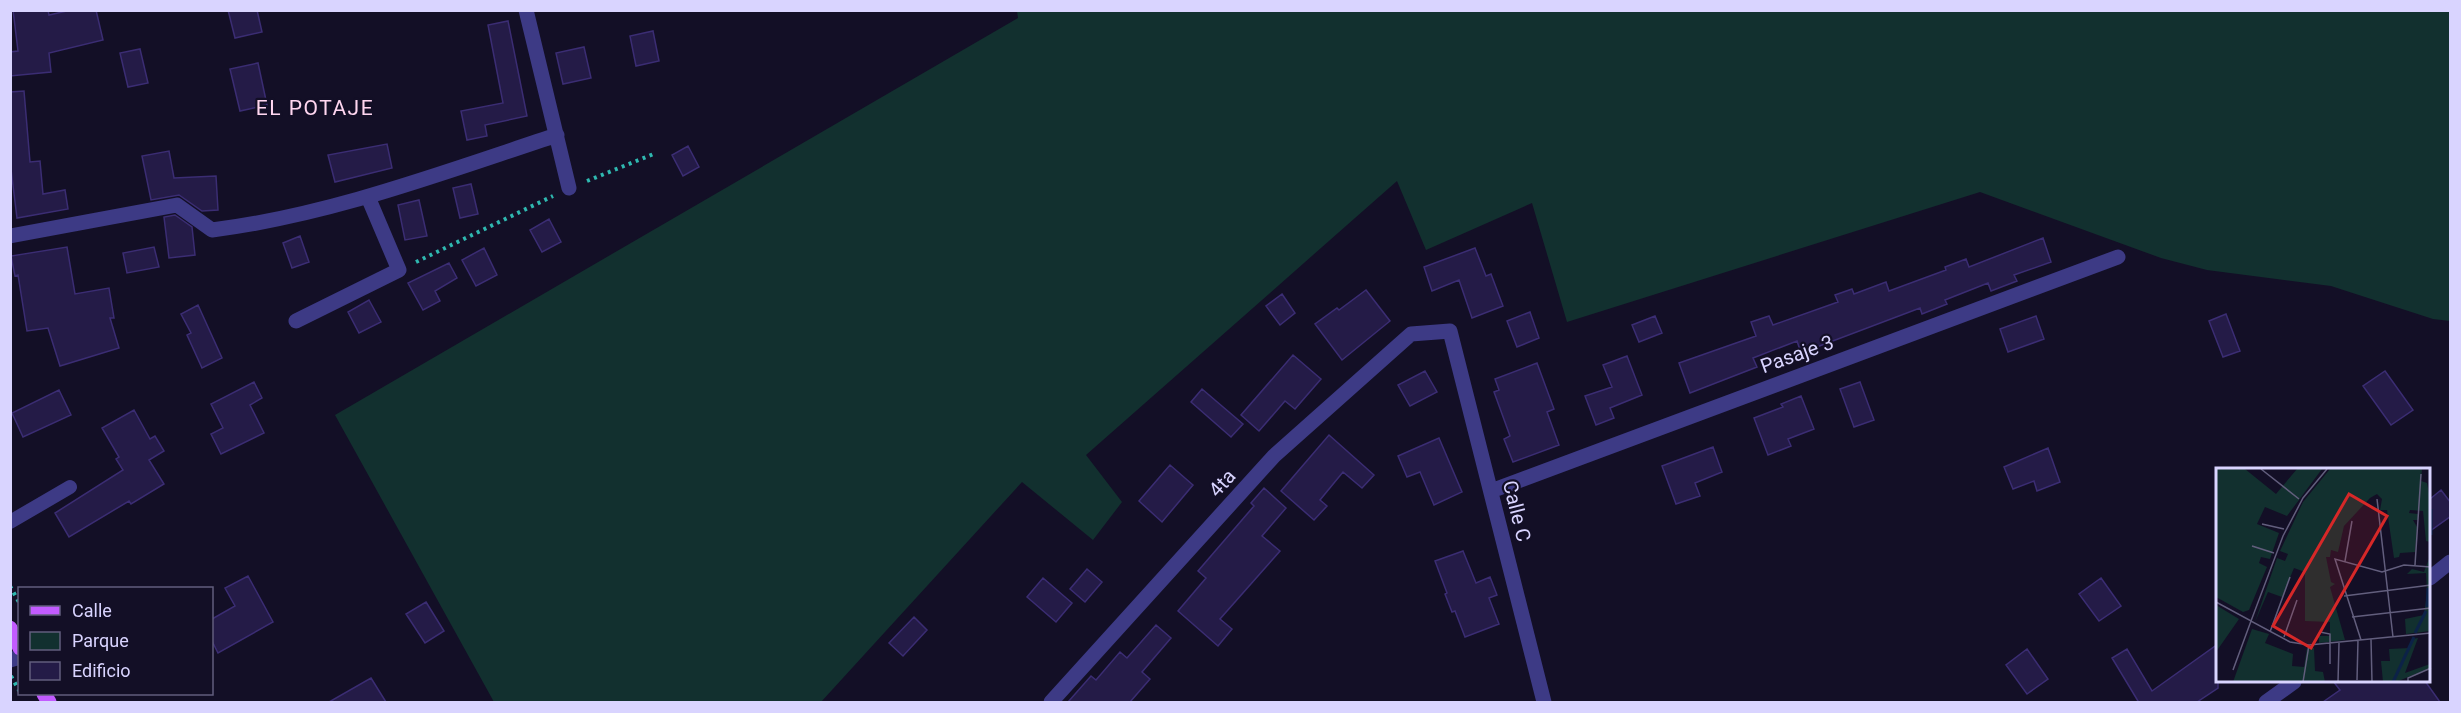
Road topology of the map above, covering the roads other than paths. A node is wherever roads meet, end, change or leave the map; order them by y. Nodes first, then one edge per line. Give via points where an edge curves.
1 (526, 10) edge
2 (557, 135) junction
3 (569, 188) road end
4 (368, 197) junction
5 (10, 236) edge
6 (2118, 257) dead end
7 (296, 321) dead end
8 (1450, 331) joint
9 (70, 488) dead end
10 (1491, 491) junction
11 (10, 522) edge
12 (2451, 562) edge
13 (2431, 577) edge
14 (10, 628) edge
15 (18, 644) edge
16 (2291, 683) edge
17 (1051, 702) edge
18 (1544, 702) edge
19 (2266, 702) edge

1 - 2 street
2 - 3 street
2 - 4 street
4 - 5 street via 258,224 212,230 177,205
4 - 7 street via 399,270
6 - 10 street, Pasaje 3
8 - 10 street, Calle C
8 - 17 street, 4ta via 1411,334 1274,456
9 - 11 lane
10 - 18 street, Calle C
12 - 13 street
14 - 15 main road
16 - 19 street

